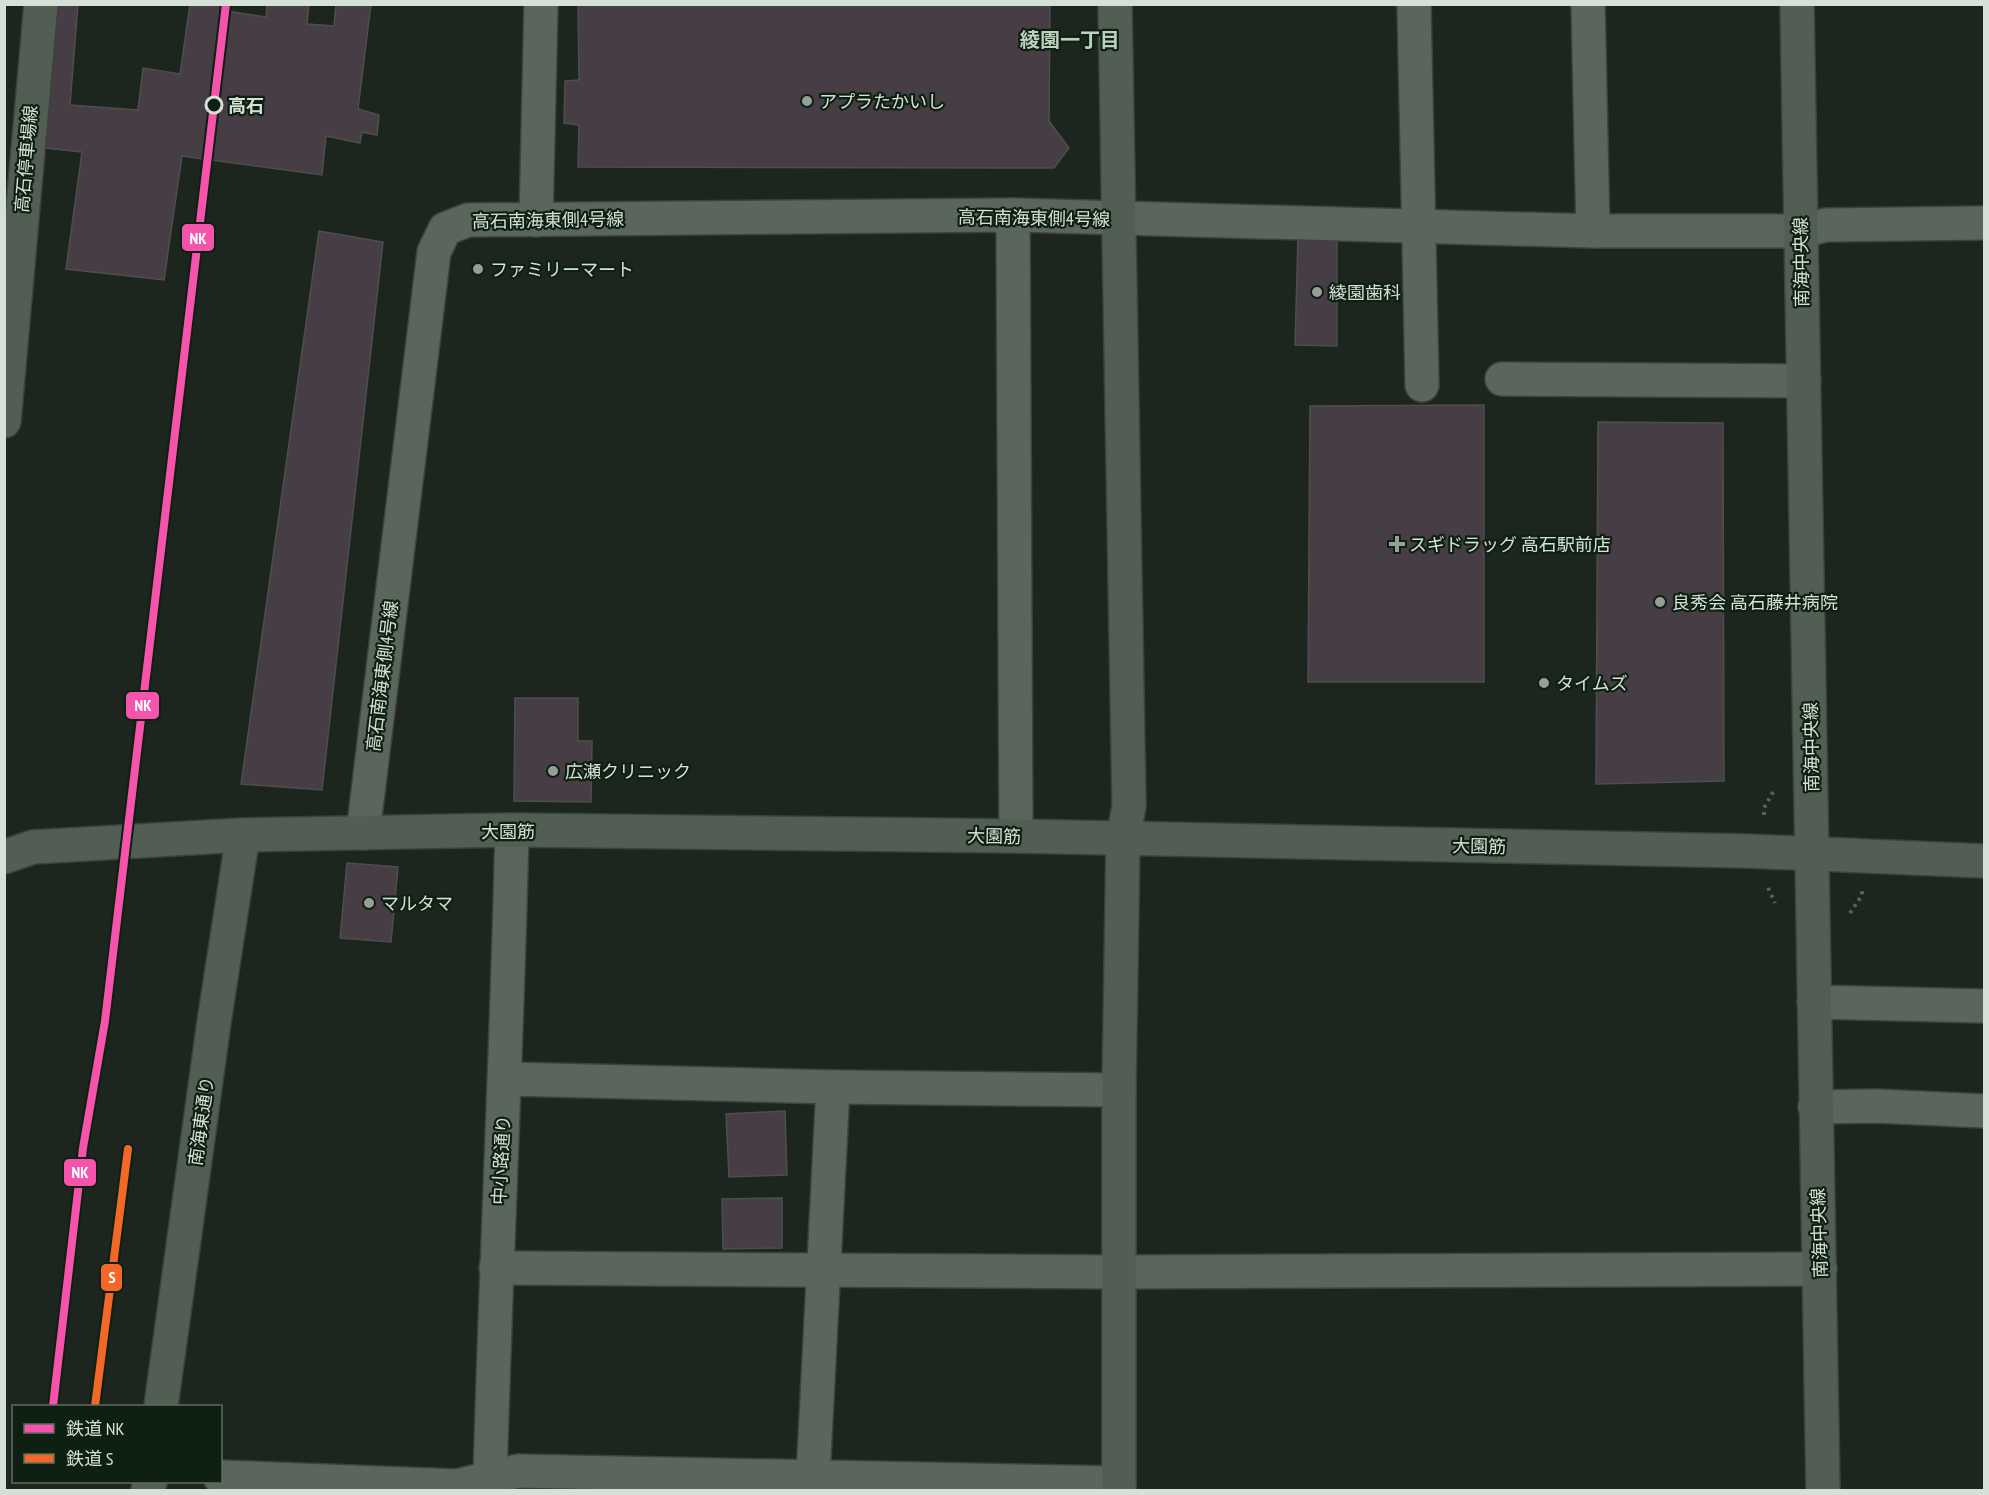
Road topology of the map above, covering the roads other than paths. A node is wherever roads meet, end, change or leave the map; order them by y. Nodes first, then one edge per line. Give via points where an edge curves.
1 (41, 4) edge
2 (541, 4) edge
3 (1115, 4) edge
4 (1414, 4) edge
5 (1588, 4) edge
6 (1797, 4) edge
7 (13, 207) edge
8 (1013, 215) junction
9 (1120, 219) junction
10 (536, 220) junction
11 (1984, 223) edge
12 (1418, 227) junction
13 (1593, 231) junction
14 (1800, 231) junction
15 (1502, 379) dead end
16 (1804, 381) junction
17 (1422, 386) dead end
18 (4, 421) edge
19 (512, 830) junction
20 (363, 833) junction
21 (243, 835) junction
22 (1016, 836) junction
23 (1123, 840) junction
24 (1813, 856) junction
25 (4, 857) edge
26 (1984, 861) edge
27 (1814, 1002) junction
28 (1984, 1006) edge
29 (505, 1079) junction
30 (833, 1087) junction
31 (1119, 1090) junction
32 (1815, 1107) junction
33 (1984, 1111) edge
34 (496, 1268) junction
35 (1820, 1269) junction
36 (824, 1270) junction
37 (1119, 1272) junction
38 (161, 1405) edge
39 (222, 1477) edge
40 (813, 1477) junction
41 (491, 1484) edge
42 (1119, 1487) edge
43 (1823, 1491) edge

1 - 7 street, 高石停車場線
2 - 10 street
3 - 9 street
4 - 12 street
5 - 13 street
6 - 14 street, 南海中央線
7 - 18 street, 高石停車場線
8 - 9 street, 高石南海東側4号線
8 - 10 street, 高石南海東側4号線
8 - 22 street
9 - 12 street, 高石南海東側4号線
9 - 23 street via 1130,806
10 - 20 street, 高石南海東側4号線 via 468,220 445,229 434,252
11 - 14 street, 高石南海東側4号線 via 1826,225
12 - 13 street, 高石南海東側4号線
12 - 17 street
13 - 14 street, 高石南海東側4号線
14 - 16 street, 南海中央線
15 - 16 street
16 - 24 street, 南海中央線
19 - 20 street, 大園筋
19 - 22 street, 大園筋
19 - 29 street, 中小路通り
20 - 21 street, 大園筋
21 - 25 street, 大園筋 via 33,847
21 - 38 street, 南海東通り
22 - 23 street, 大園筋
23 - 24 street, 大園筋 via 1747,851
23 - 31 street
24 - 26 street, 大園筋
24 - 27 street, 南海中央線
27 - 28 street
27 - 32 street, 南海中央線
29 - 30 street
29 - 34 street, 中小路通り
30 - 31 street
30 - 36 street
31 - 37 street
32 - 33 street
32 - 35 street, 南海中央線
34 - 36 street
34 - 41 street, 中小路通り
35 - 37 street
35 - 43 street, 南海中央線
36 - 37 street
36 - 40 street
37 - 42 street
39 - 41 street
40 - 41 street via 518,1471
40 - 42 street

